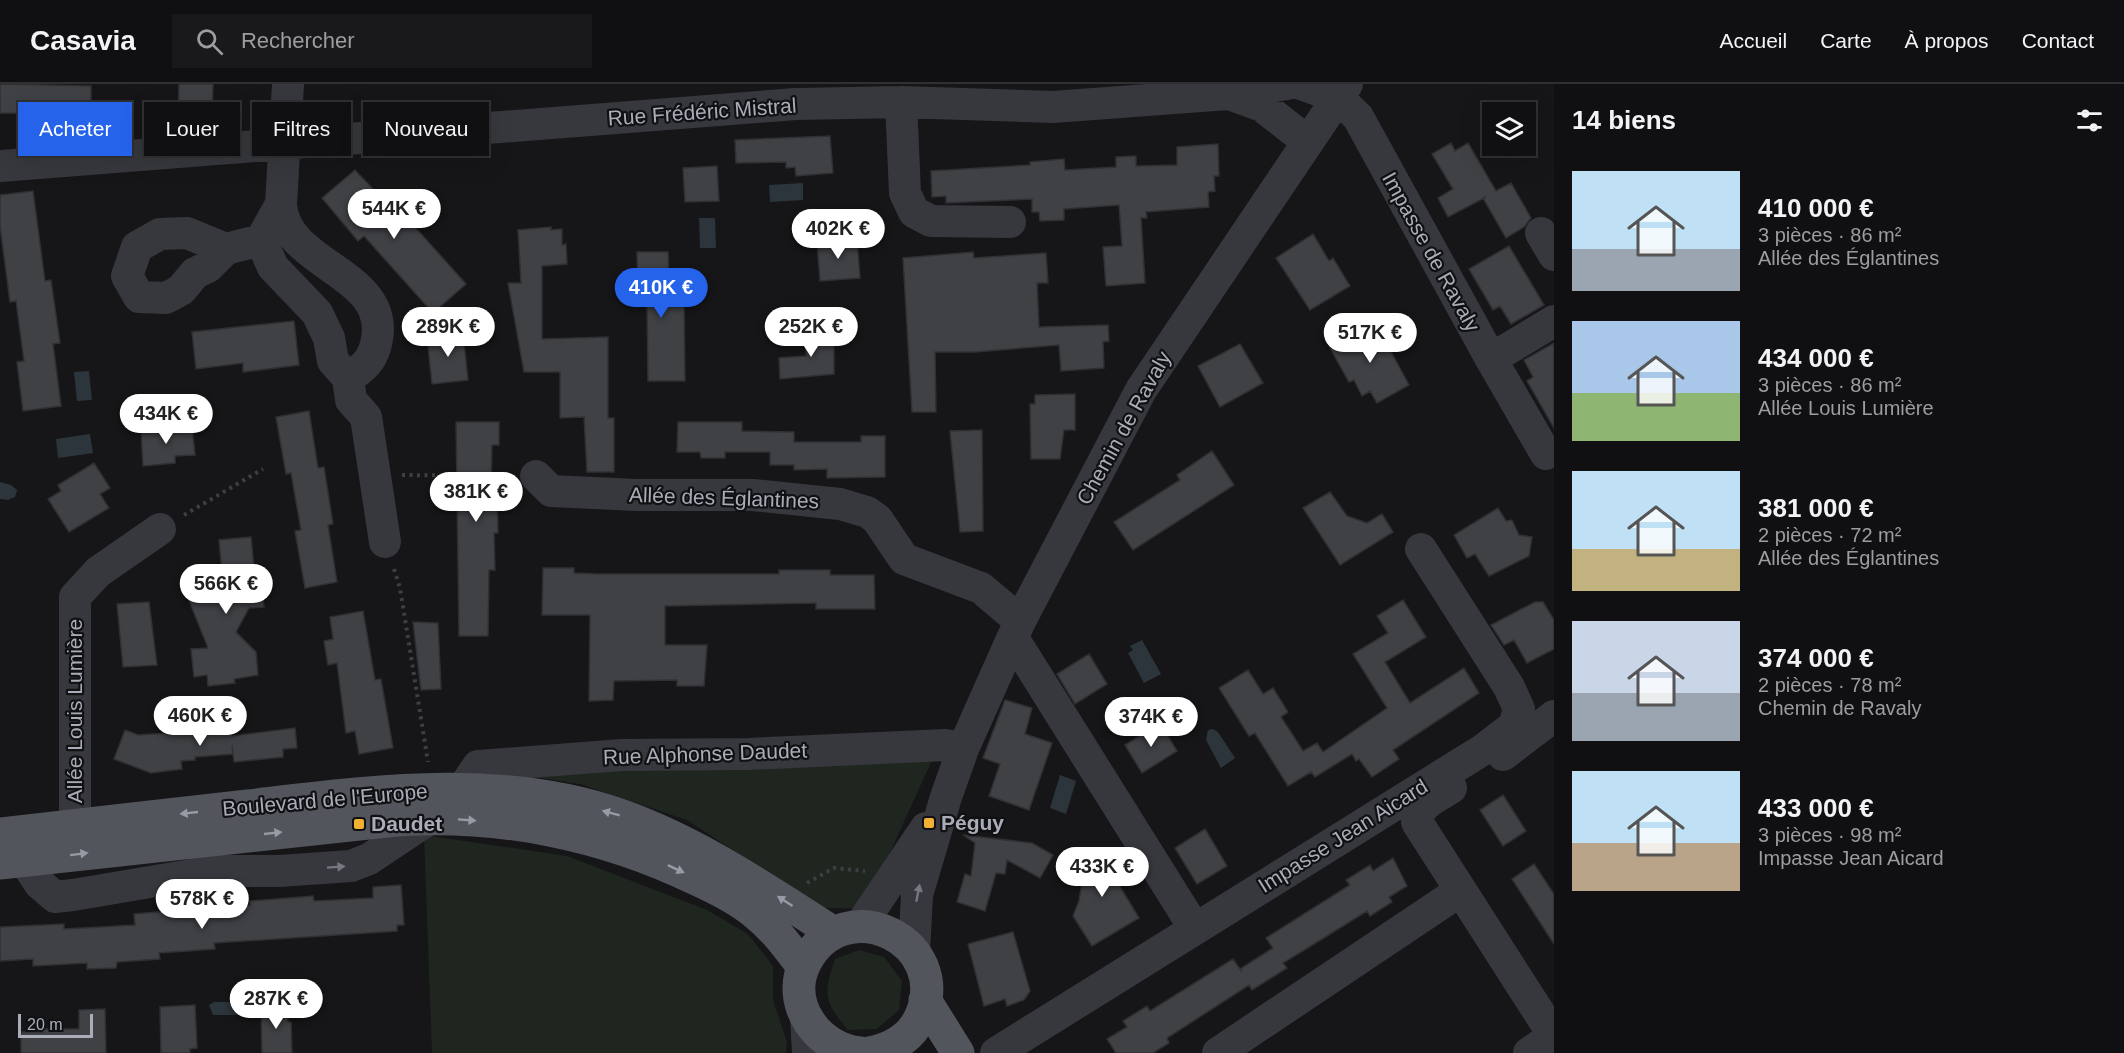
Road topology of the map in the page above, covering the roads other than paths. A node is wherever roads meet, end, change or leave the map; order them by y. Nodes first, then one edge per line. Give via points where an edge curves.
1 (288, 84) edge
2 (1287, 84) edge
3 (1301, 84) edge
4 (1342, 91) edge
5 (794, 94) edge
6 (1228, 94) junction
7 (287, 102) edge
8 (901, 102) junction
9 (1313, 133) junction
10 (351, 138) edge
11 (1372, 145) junction
12 (252, 147) edge
13 (285, 156) edge
14 (0, 166) edge
15 (281, 204) junction
16 (1010, 222) dead end
17 (261, 240) junction
18 (226, 249) dead end
19 (1554, 321) edge
20 (1491, 359) junction
21 (348, 378) junction
22 (1546, 454) dead end
23 (536, 476) road end
24 (160, 529) road end
25 (385, 542) road end
26 (1421, 549) dead end
27 (1016, 629) junction
28 (1554, 716) edge
29 (963, 749) junction
30 (945, 797) junction
31 (442, 800) junction
32 (75, 826) junction
33 (0, 834) edge
34 (12, 862) edge
35 (1460, 891) junction
36 (847, 929) junction
37 (1195, 929) junction
38 (914, 951) junction
39 (803, 967) junction
40 (925, 1000) junction
41 (806, 1016) junction
42 (1554, 1036) edge
43 (876, 1052) edge
44 (808, 1053) edge
45 (958, 1053) edge
46 (996, 1053) edge
47 (1218, 1053) edge
48 (1529, 1053) edge

1 - 7 street
2 - 6 street, Rue Frédéric Mistral
3 - 4 street
4 - 9 street, Chemin de Ravaly
4 - 11 street, Impasse de Ravaly
5 - 8 street, Rue Frédéric Mistral
5 - 10 street, Rue Frédéric Mistral
6 - 8 street, Rue Frédéric Mistral via 1053,107
6 - 9 street, Rue Frédéric Mistral via 1262,106
8 - 16 street via 905,193 914,212 932,221
9 - 11 street
9 - 27 street, Chemin de Ravaly via 1141,390
11 - 20 street, Impasse de Ravaly
12 - 14 street, Rue Frédéric Mistral
13 - 15 street
15 - 17 street
15 - 21 street via 281,213 292,235 369,299 380,324 376,349 365,368
17 - 18 street
17 - 21 street via 273,267 317,314 329,338 333,361
19 - 20 street
20 - 22 street, Impasse de Ravaly
21 - 25 street via 351,400 366,417
23 - 27 street, Allée des Églantines via 551,491 753,495 840,504 867,512 877,519 904,560 981,588
24 - 32 street, Allée Louis Lumière via 98,572 75,597
26 - 37 street, Impasse Jean Aicard via 1509,687 1519,709 1514,726 1484,749
27 - 29 street, Chemin de Ravaly
27 - 37 street, Allée des Églantines
28 - 35 street via 1514,749 1418,812 1417,822 1423,835
29 - 30 street, Chemin de Ravaly
29 - 31 street, Rue Alphonse Daudet via 946,745 622,755 478,766
30 - 36 street, Chemin de Ravaly via 892,880
38 -> 30 street, Chemin de Ravaly via 917,895
31 -> 32 main road, Boulevard de l'Europe via 308,799
34 -> 31 main road, Boulevard de l'Europe via 169,843
36 -> 31 main road, Boulevard de l'Europe via 681,840 619,814 546,796
31 -> 39 main road, Boulevard de l'Europe via 627,850 670,866 753,911 780,935
32 - 33 main road, Boulevard de l'Europe
35 - 42 street
35 - 47 street
36 - 38 main road via 880,928 899,937
36 - 39 main road via 816,947
37 - 46 street, Impasse Jean Aicard
38 - 40 main road via 923,969
39 - 41 main road via 799,989
40 - 43 main road via 916,1026 902,1041
40 - 45 main road
41 - 43 main road via 830,1045
41 - 44 street
42 - 48 street

